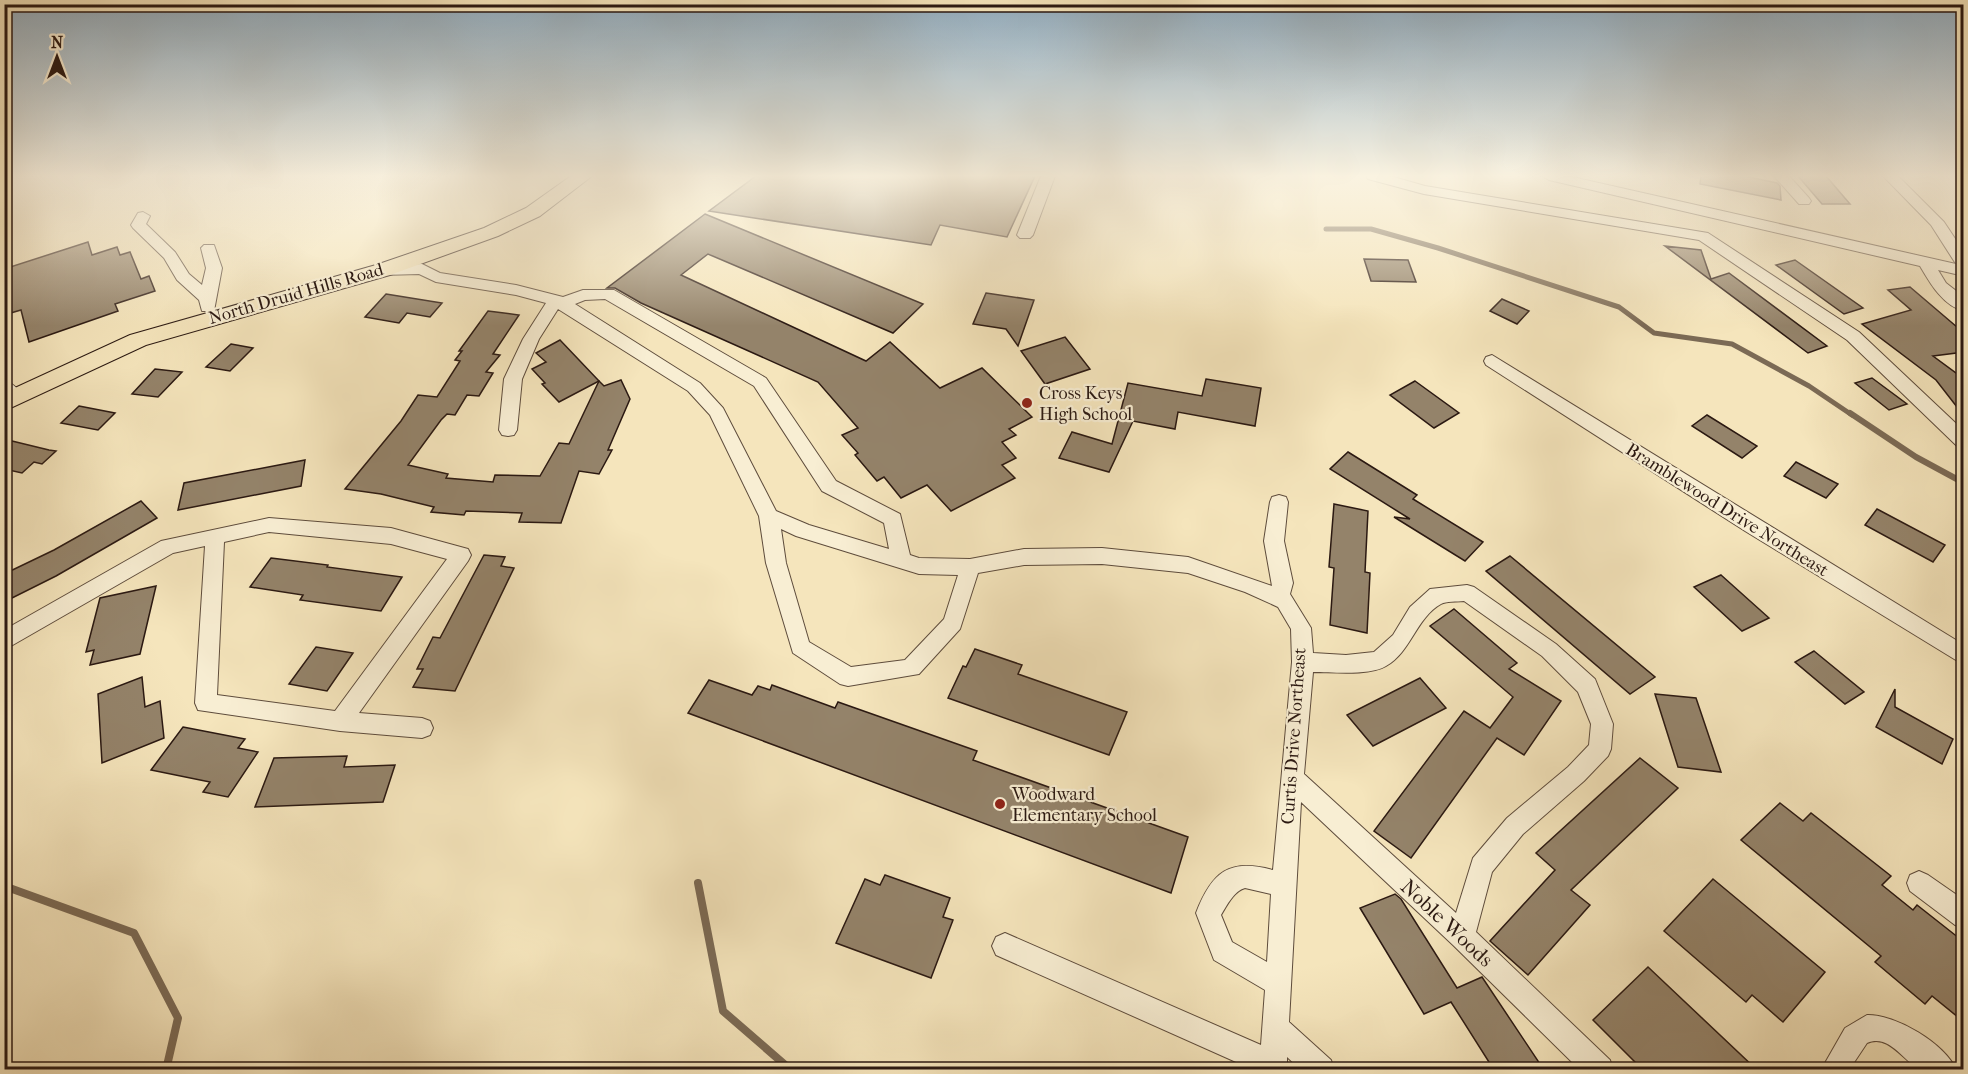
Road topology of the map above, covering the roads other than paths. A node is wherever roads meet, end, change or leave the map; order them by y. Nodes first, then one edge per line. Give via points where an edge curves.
1 (139, 226) edge
2 (501, 226) edge
3 (1028, 226) edge
4 (1643, 226) edge
5 (1703, 226) edge
6 (1772, 226) edge
7 (1939, 226) edge
8 (1024, 235) dead end
9 (1703, 236) junction
10 (209, 248) dead end
11 (1926, 262) junction
12 (1964, 265) edge
13 (383, 270) junction
14 (1964, 271) edge
15 (558, 302) junction
16 (1964, 306) edge
17 (208, 308) junction
18 (1492, 362) dead end
19 (8, 395) edge
20 (508, 430) dead end
21 (1964, 442) edge
22 (1279, 502) dead end
23 (770, 516) junction
24 (215, 536) junction
25 (901, 561) junction
26 (970, 567) junction
27 (1279, 597) junction
28 (4, 641) edge
29 (1964, 656) edge
30 (1303, 662) junction
31 (340, 721) junction
32 (422, 728) dead end
33 (1293, 779) junction
34 (1919, 883) dead end
35 (1283, 885) junction
36 (1964, 916) edge
37 (1462, 936) junction
38 (1005, 946) dead end
39 (1279, 984) junction
40 (1275, 1027) junction
41 (1273, 1066) edge
42 (1321, 1070) edge
43 (1600, 1070) edge
44 (1834, 1070) edge
45 (1943, 1070) edge

1 - 17 street via 170,255
2 - 13 main road, North Druid Hills Road
3 - 8 street
4 - 9 street
5 - 9 street
6 - 11 street
7 - 12 street
9 - 21 street via 1853,336
10 - 17 street via 214,268
11 - 14 street
11 - 16 street via 1940,286
13 - 15 street via 422,269 436,277 516,290
13 - 17 main road, North Druid Hills Road
15 - 20 street via 531,339 513,379
15 - 23 street via 694,387 717,412
15 - 25 street via 582,295 608,294 760,382 829,486 893,519
17 - 19 main road, North Druid Hills Road
18 - 29 street, Bramblewood Drive Northeast
22 - 27 street via 1274,541 1283,583
23 - 25 street via 803,531
23 - 26 street via 776,563 800,647 848,677 911,668 953,623
24 - 28 street via 168,546
24 - 31 street via 206,704
24 - 31 street via 269,525 391,536 461,555
25 - 26 street via 919,566
26 - 27 street via 1024,557 1102,556 1188,565
27 - 30 street, Curtis Drive Northeast via 1301,628
30 - 33 street, Curtis Drive Northeast
30 - 37 street via 1346,664 1379,660 1400,641 1417,613 1437,595 1467,593 1550,650 1587,686 1602,724 1600,749 1515,826 1482,866
31 - 32 street
33 - 35 street, Curtis Drive Northeast
33 - 37 street, Noble Woods
34 - 36 street
35 - 39 street, Curtis Drive Northeast
35 - 39 street via 1246,874 1229,880 1208,913 1222,951
37 - 43 street, Noble Woods
38 - 41 street
39 - 40 street, Curtis Drive Northeast
40 - 41 street, Curtis Drive Northeast
40 - 42 street
44 - 45 street via 1859,1032 1875,1027 1896,1033

